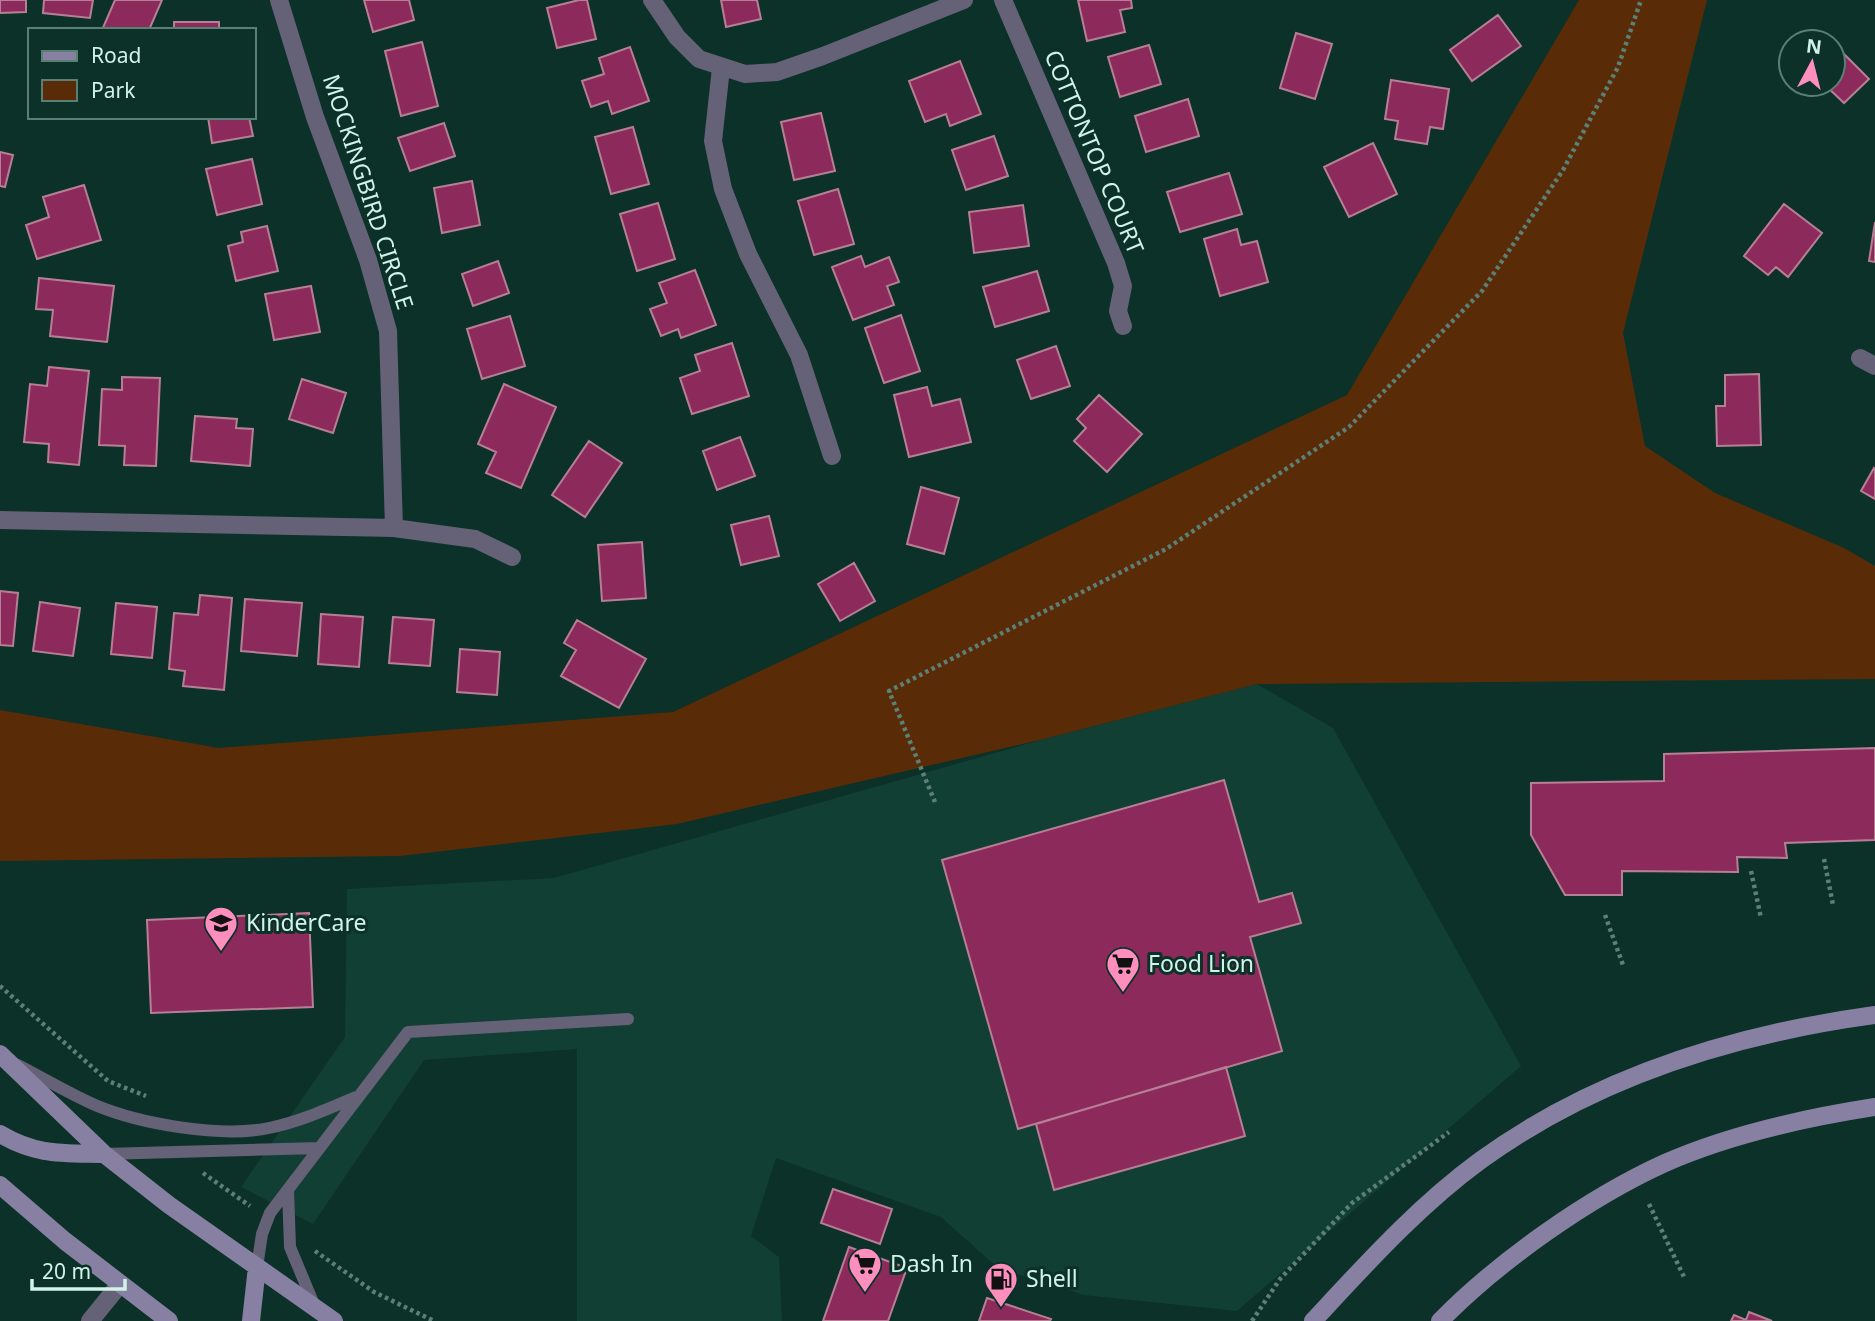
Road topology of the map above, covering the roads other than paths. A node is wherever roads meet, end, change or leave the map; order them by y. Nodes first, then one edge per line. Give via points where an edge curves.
1 (279, 0) edge
2 (652, 0) edge
3 (964, 0) edge
4 (1003, 0) edge
5 (721, 68) junction
6 (1123, 326) dead end
7 (832, 456) dead end
8 (0, 520) edge
9 (394, 528) junction
10 (512, 557) dead end
11 (1875, 1015) edge
12 (628, 1019) dead end
13 (3, 1056) edge
14 (356, 1097) junction
15 (1875, 1107) edge
16 (0, 1134) edge
17 (319, 1149) junction
18 (104, 1154) junction
19 (0, 1185) edge
20 (288, 1190) junction
21 (257, 1267) junction
22 (120, 1284) junction
23 (316, 1308) junction
24 (90, 1321) edge
25 (169, 1321) edge
26 (251, 1321) edge
27 (334, 1321) edge
28 (1313, 1321) edge
29 (1440, 1321) edge

1 - 9 street, MOCKINGBIRD CIRCLE via 388,331
2 - 5 street via 699,59
3 - 5 street via 777,72 745,74
4 - 6 street, COTTONTOP COURT via 1116,263 1123,286 1118,311
5 - 7 street via 713,141 720,180 748,254 799,355
8 - 9 street
9 - 10 street via 475,539
11 - 28 main road via 1816,1023 1688,1055 1534,1126 1481,1160 1410,1219
12 - 14 lane via 408,1032
13 - 14 lane via 96,1105 188,1128 268,1129
13 - 18 main road
14 - 17 lane
15 - 29 main road via 1807,1118 1665,1164 1565,1220 1467,1294
16 - 18 main road via 43,1153
17 - 18 lane
17 - 20 lane
18 - 21 main road
19 - 22 main road
20 - 21 lane via 270,1213
20 - 23 lane via 290,1247
21 - 23 main road
21 - 26 main road
22 - 24 street
22 - 25 main road
23 - 27 main road

